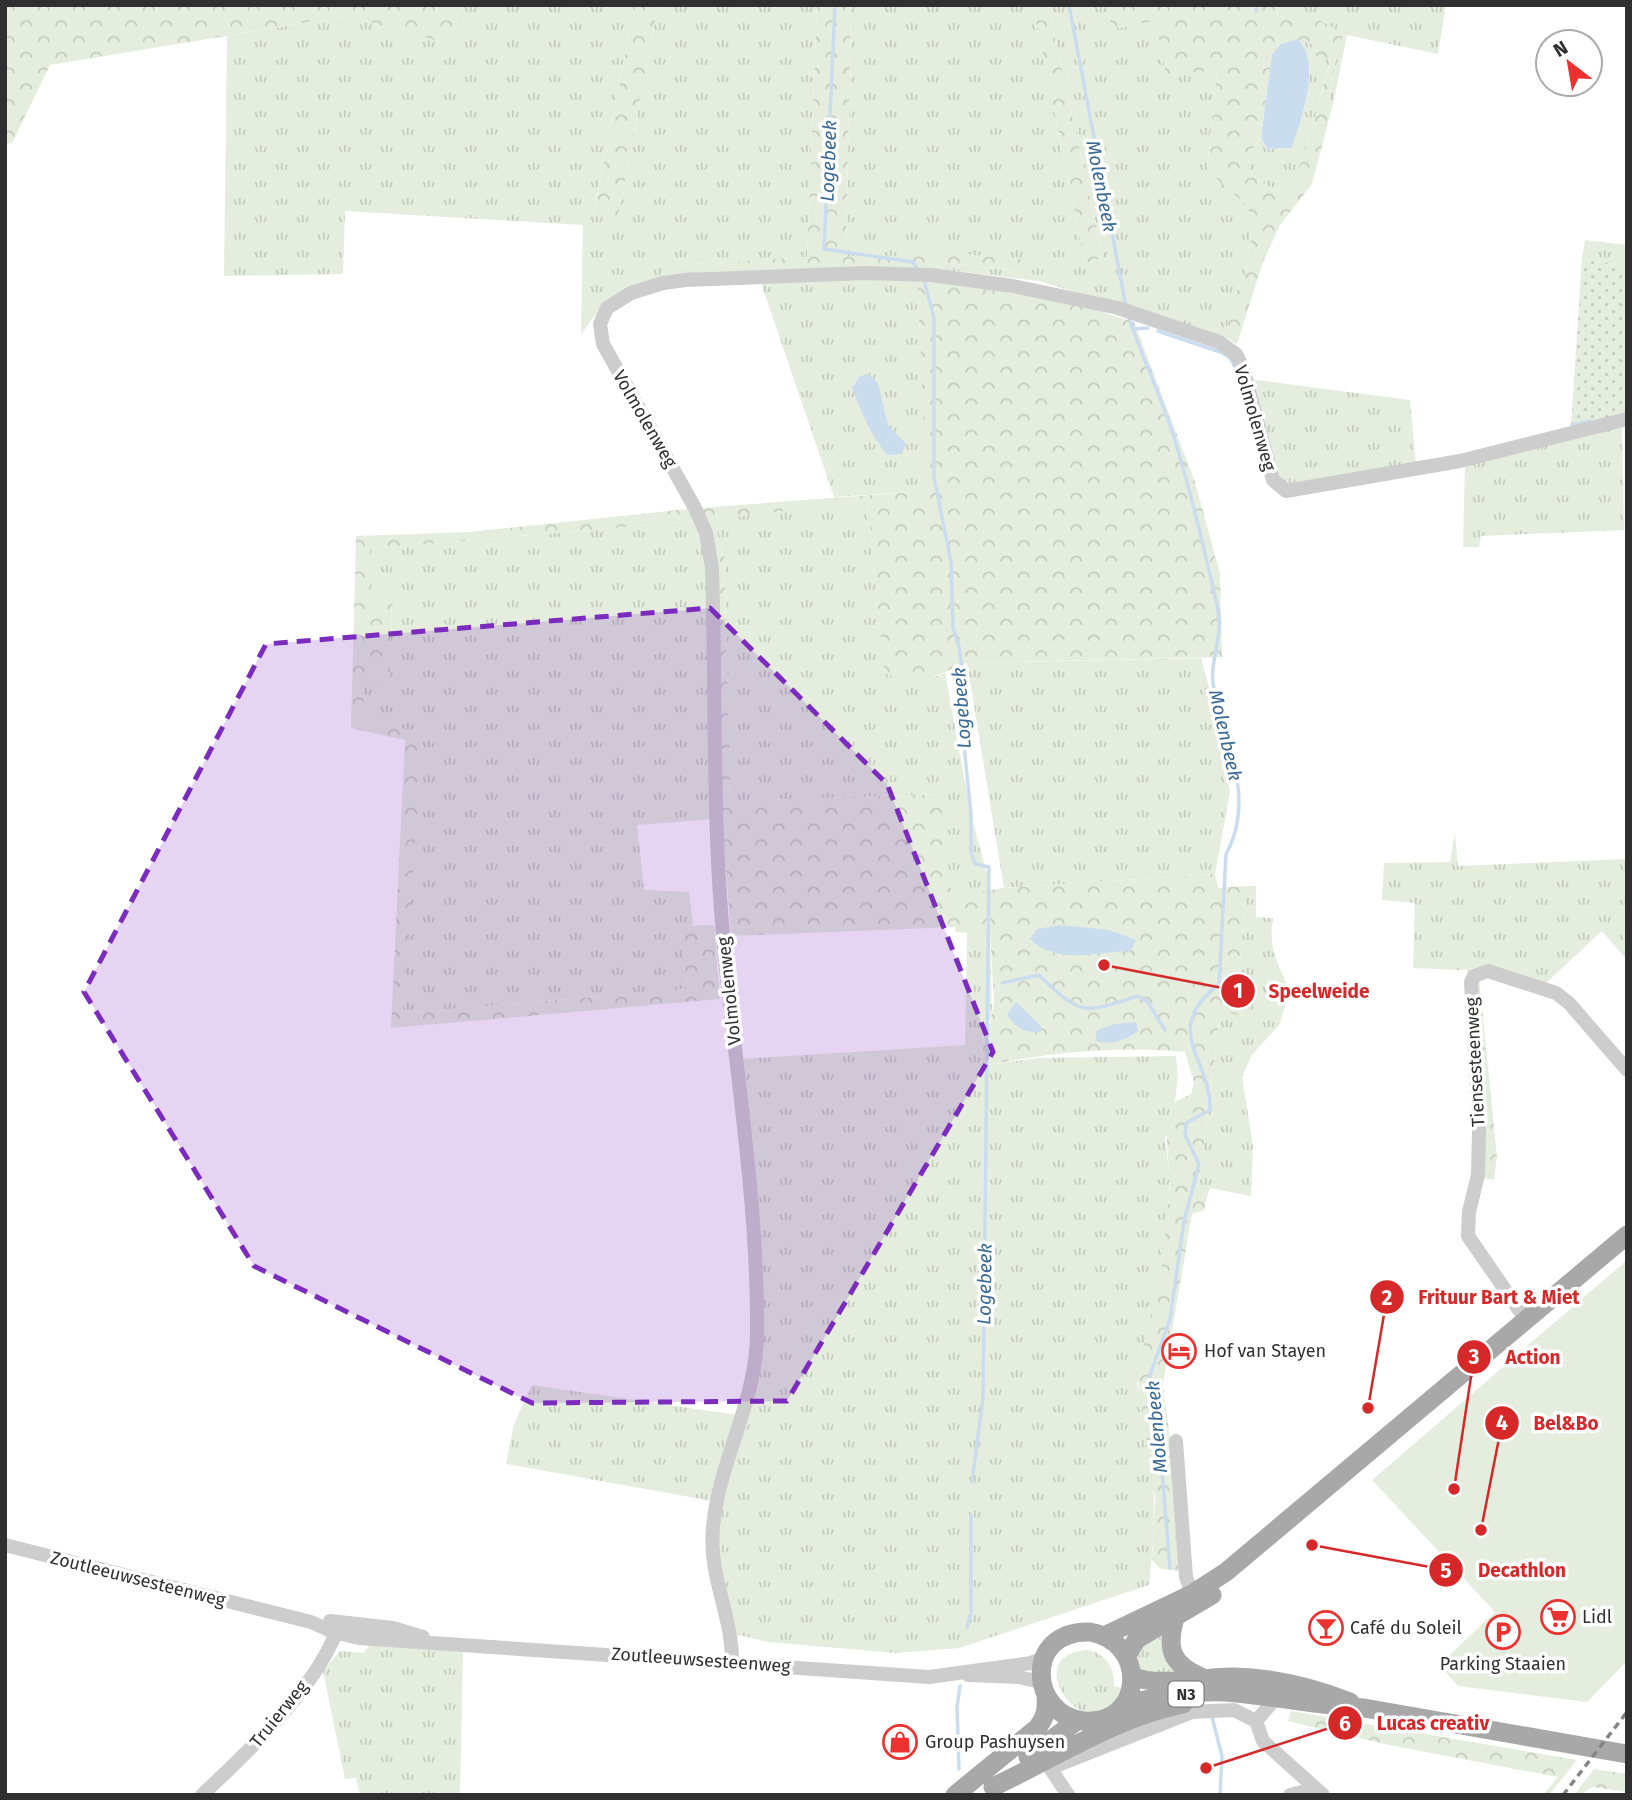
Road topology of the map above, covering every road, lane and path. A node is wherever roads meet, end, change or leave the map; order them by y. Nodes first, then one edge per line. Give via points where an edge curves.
1 (1627, 419) edge
2 (1627, 1070) edge
3 (1627, 1234) edge
4 (1526, 1321) junction
5 (1176, 1441) dead end
6 (5, 1545) edge
7 (1194, 1600) junction
8 (1175, 1618) junction
9 (338, 1628) junction
10 (1104, 1636) junction
11 (1126, 1656) junction
12 (1043, 1658) junction
13 (732, 1663) junction
14 (963, 1674) junction
15 (1133, 1676) junction
16 (1201, 1677) junction
17 (1044, 1689) junction
18 (1250, 1696) junction
19 (1276, 1698) junction
20 (1123, 1705) junction
21 (1364, 1708) junction
22 (1077, 1720) junction
23 (1256, 1721) junction
24 (1627, 1754) edge
25 (1050, 1768) junction
26 (1013, 1778) junction
27 (989, 1791) edge
28 (1319, 1792) edge
29 (202, 1795) edge
30 (955, 1795) edge
31 (1068, 1795) edge
32 (1290, 1795) edge

1 - 13 street, Volmolenweg via 1460,461 1286,491 1273,480 1236,354 1219,342 1118,308 963,278 865,274 663,283 615,300 601,317 603,344 695,508 706,533 712,568 723,944 748,1162 757,1333 755,1371 722,1475 712,1531 713,1575 731,1637
2 - 4 street, Tiensesteenweg via 1556,993 1488,971 1474,976 1479,1153 1468,1236
3 - 4 main road
4 - 7 main road via 1360,1461 1320,1505 1233,1580
5 - 7 street via 1186,1577
6 - 9 street, Zoutleeuwsesteenweg
7 - 8 main road
7 - 10 main road
8 - 11 main road via 1137,1639
8 - 16 main road via 1172,1652 1184,1670
9 - 13 street, Zoutleeuwsesteenweg via 359,1638
9 - 29 street, Truierweg via 333,1643 278,1721
10 - 11 main road
10 - 12 main road via 1080,1632 1065,1636
11 - 15 main road
12 - 14 street, Zoutleeuwsesteenweg
12 - 17 main road
13 - 14 street, Zoutleeuwsesteenweg via 929,1677
14 - 17 street, Zoutleeuwsesteenweg via 1018,1677
15 - 16 main road, N3 via 1152,1681
15 - 20 main road
16 - 21 main road, N3 via 1281,1682
17 - 22 main road
17 - 30 main road via 1047,1707 1043,1721
18 - 19 main road, N3
18 - 20 main road, N3 via 1195,1693
18 - 26 main road via 1192,1702 1150,1713 1071,1746
19 - 21 main road, N3
19 - 23 street
20 - 22 main road, N3 via 1107,1718
21 - 24 main road, N3
22 - 27 main road, N3
23 - 25 street via 1234,1710 1192,1712
23 - 28 street via 1263,1741
25 - 26 street
25 - 31 street
26 - 27 main road
28 - 32 street

